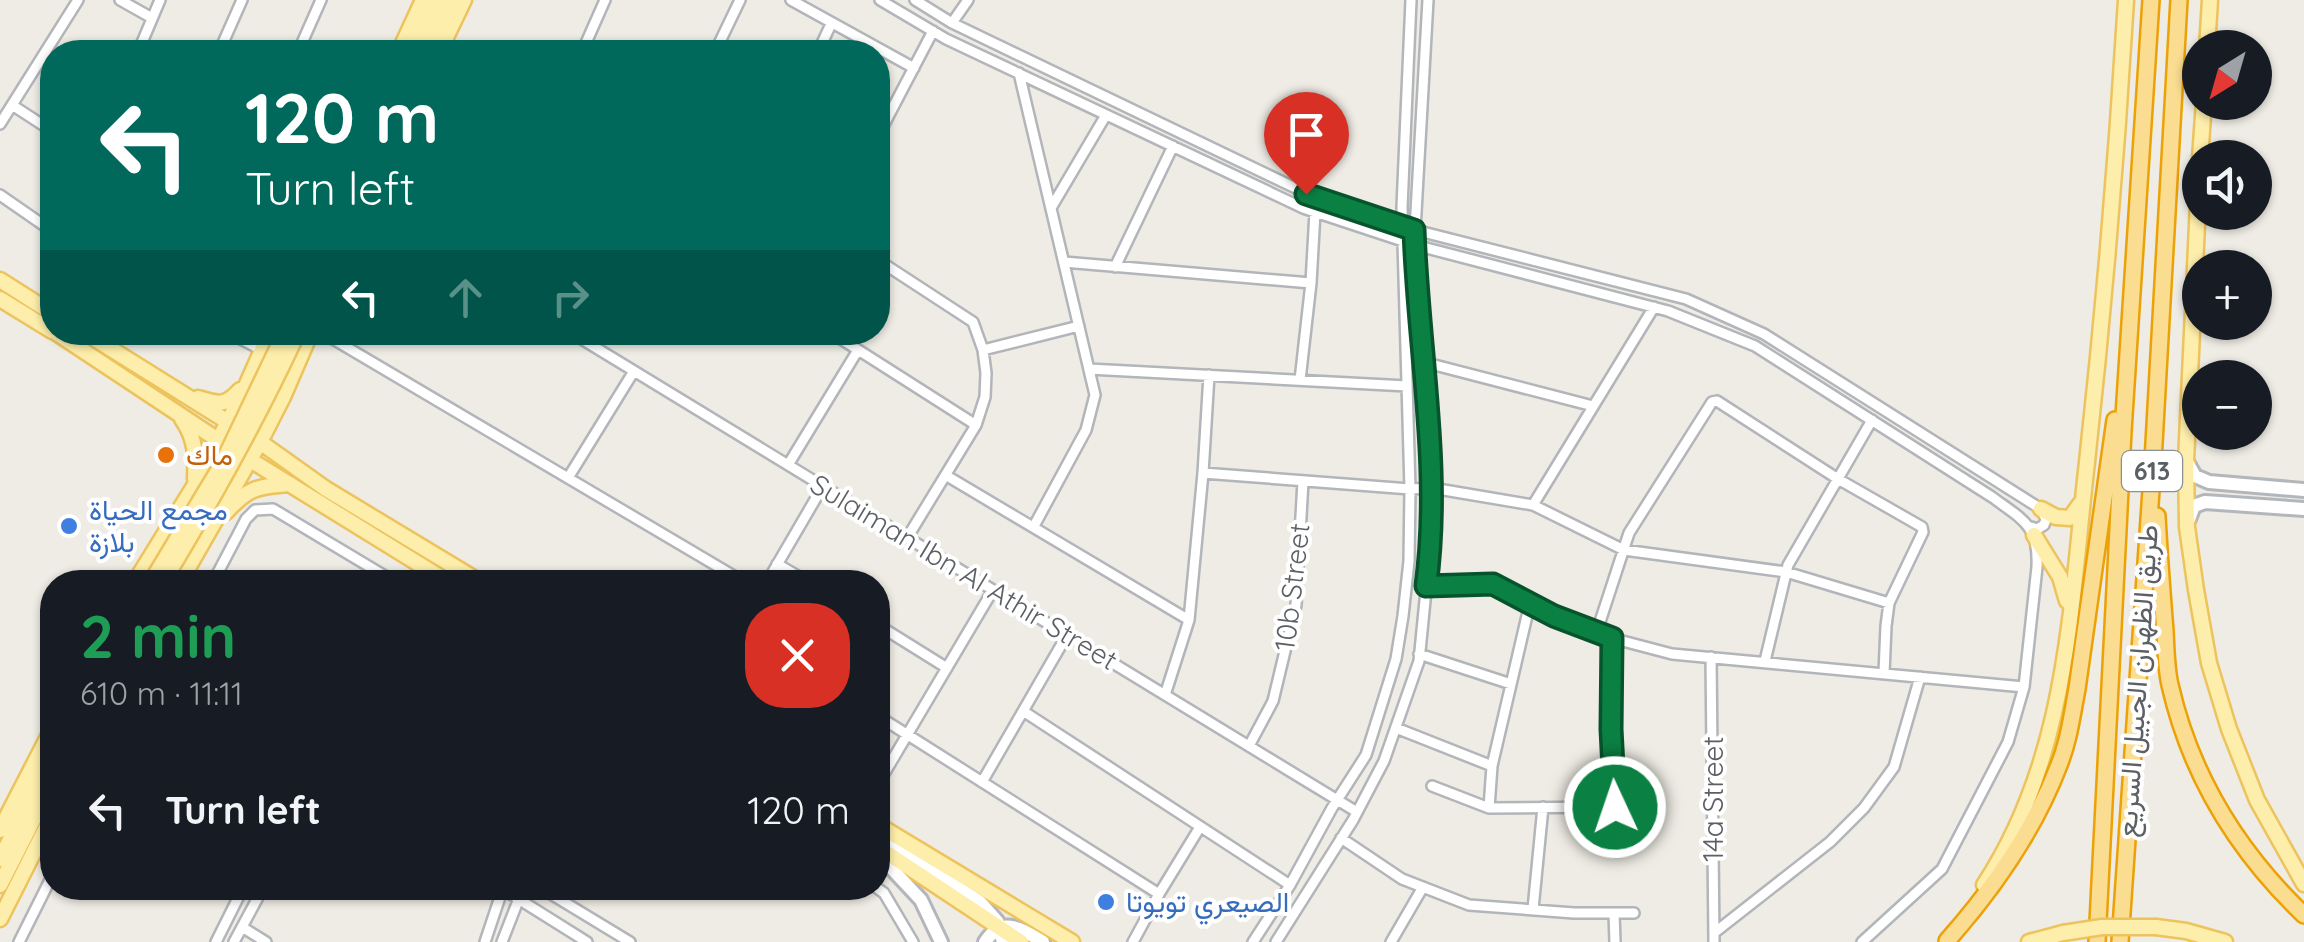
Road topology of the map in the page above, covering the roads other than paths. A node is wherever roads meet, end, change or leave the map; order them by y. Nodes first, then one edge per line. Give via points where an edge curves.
1 (78, 0) edge
2 (120, 0) edge
3 (160, 0) edge
4 (242, 0) edge
5 (306, 0) edge
6 (423, 0) edge
7 (436, 0) edge
8 (450, 0) edge
9 (464, 0) edge
10 (605, 0) edge
11 (740, 0) edge
12 (791, 0) edge
13 (880, 0) edge
14 (915, 0) edge
15 (968, 0) edge
16 (1411, 0) edge
17 (1428, 0) edge
18 (2126, 0) edge
19 (2150, 0) edge
20 (2179, 0) edge
21 (2210, 0) edge
22 (319, 3) edge
23 (152, 18) junction
24 (952, 23) junction
25 (831, 24) junction
26 (2208, 30) edge
27 (934, 31) junction
28 (53, 40) edge
29 (143, 40) edge
30 (224, 40) edge
31 (303, 40) edge
32 (405, 40) edge
33 (418, 40) edge
34 (432, 40) edge
35 (445, 40) edge
36 (587, 40) edge
37 (721, 40) edge
38 (824, 40) edge
39 (861, 40) edge
40 (890, 55) edge
41 (40, 60) edge
42 (914, 68) junction
43 (1019, 73) junction
44 (12, 105) junction
45 (890, 113) edge
46 (1106, 115) junction
47 (40, 123) edge
48 (0, 124) edge
49 (1173, 146) junction
50 (0, 195) edge
51 (1051, 208) junction
52 (1314, 212) junction
53 (40, 222) edge
54 (1402, 225) junction
55 (1414, 230) junction
56 (2197, 230) edge
57 (1402, 241) junction
58 (1415, 245) junction
59 (1064, 262) junction
60 (1116, 267) junction
61 (890, 268) edge
62 (0, 280) edge
63 (1312, 284) junction
64 (0, 299) edge
65 (40, 305) edge
66 (1654, 307) junction
67 (2132, 318) junction
68 (40, 323) edge
69 (1079, 326) junction
70 (74, 345) edge
71 (105, 345) edge
72 (252, 345) edge
73 (264, 345) edge
74 (279, 345) edge
75 (292, 345) edge
76 (305, 345) edge
77 (343, 345) edge
78 (594, 345) edge
79 (850, 345) edge
80 (262, 350) junction
81 (858, 350) junction
82 (983, 350) junction
83 (1423, 362) junction
84 (1089, 369) junction
85 (634, 372) junction
86 (1209, 375) junction
87 (1300, 380) junction
88 (248, 382) junction
89 (1407, 386) junction
90 (179, 392) junction
91 (283, 397) junction
92 (1593, 406) junction
93 (178, 414) junction
94 (1872, 420) junction
95 (228, 422) junction
96 (976, 424) junction
97 (218, 440) junction
98 (260, 442) junction
99 (249, 459) junction
100 (2186, 461) junction
101 (2153, 462) junction
102 (788, 466) junction
103 (1203, 473) junction
104 (947, 476) junction
105 (568, 478) junction
106 (1838, 478) junction
107 (1302, 481) junction
108 (292, 484) junction
109 (194, 486) junction
110 (823, 486) junction
111 (1432, 488) junction
112 (326, 489) junction
113 (1410, 490) junction
114 (2304, 490) edge
115 (2083, 499) junction
116 (1533, 505) junction
117 (2041, 509) junction
118 (2304, 509) edge
119 (1034, 526) junction
120 (2187, 527) junction
121 (2030, 529) junction
122 (209, 532) junction
123 (908, 538) junction
124 (1624, 550) junction
125 (778, 564) junction
126 (142, 570) edge
127 (158, 570) edge
128 (171, 570) edge
129 (187, 570) edge
130 (219, 570) edge
131 (375, 570) edge
132 (429, 570) edge
133 (460, 570) edge
134 (724, 570) edge
135 (774, 570) edge
136 (788, 570) edge
137 (1786, 572) junction
138 (1426, 586) junction
139 (993, 590) junction
140 (1890, 602) junction
141 (1530, 603) junction
142 (1190, 620) junction
143 (2069, 621) junction
144 (890, 632) edge
145 (1596, 634) junction
146 (1067, 635) junction
147 (1612, 638) junction
148 (1419, 654) junction
149 (1712, 657) junction
150 (1765, 662) junction
151 (947, 668) junction
152 (1884, 673) junction
153 (1920, 676) junction
154 (1511, 684) junction
155 (2024, 687) junction
156 (1165, 695) junction
157 (1023, 711) junction
158 (890, 723) edge
159 (1396, 728) junction
160 (907, 734) junction
161 (1248, 746) junction
162 (40, 753) edge
163 (890, 763) edge
164 (1492, 766) junction
165 (40, 782) edge
166 (982, 782) junction
167 (1432, 786) dead end
168 (1337, 800) junction
169 (40, 807) edge
170 (1488, 808) junction
171 (1543, 808) junction
172 (1356, 812) junction
173 (1200, 827) junction
174 (0, 830) edge
175 (890, 834) edge
176 (890, 838) edge
177 (1340, 838) junction
178 (40, 840) edge
179 (890, 859) edge
180 (0, 860) edge
181 (890, 865) edge
182 (2304, 884) edge
183 (0, 885) edge
184 (1290, 886) junction
185 (1423, 887) junction
186 (1159, 894) junction
187 (40, 899) edge
188 (237, 900) edge
189 (257, 900) edge
190 (499, 900) edge
191 (518, 900) edge
192 (520, 900) edge
193 (561, 900) edge
194 (888, 900) edge
195 (1533, 910) junction
196 (1614, 912) junction
197 (1634, 913) dead end
198 (2304, 915) edge
199 (0, 919) edge
200 (242, 928) junction
201 (1001, 935) edge
202 (1714, 937) edge
203 (1280, 941) edge
204 (18, 942) edge
205 (216, 942) edge
206 (234, 942) edge
207 (266, 942) edge
208 (485, 942) edge
209 (502, 942) edge
210 (587, 942) edge
211 (630, 942) edge
212 (914, 942) edge
213 (941, 942) edge
214 (985, 942) edge
215 (1021, 942) edge
216 (1043, 942) edge
217 (1072, 942) edge
218 (1133, 942) edge
219 (1254, 942) edge
220 (1391, 942) edge
221 (1615, 942) edge
222 (1862, 942) edge
223 (1946, 942) edge
224 (2029, 942) edge
225 (2097, 942) edge
226 (2120, 942) edge
227 (2225, 942) edge

1 - 28 street
2 - 23 street
3 - 23 street
4 - 30 street
5 - 22 street
6 - 32 main road
7 - 33 main road
8 - 34 main road
9 - 35 main road
10 - 36 street
11 - 37 street
12 - 25 street
13 - 27 street
14 - 24 street
15 - 24 street
16 - 54 street
17 - 55 street
18 - 115 main road
19 - 67 highway, طريق الظهران الجبيل السريع / 613
20 - 101 highway, طريق الظهران الجبيل السريع / 613
21 - 26 main road
22 - 31 street
23 - 29 street
24 - 54 street via 1306,194
25 - 38 street
25 - 39 street
27 - 42 street
27 - 43 street
40 - 42 street
41 - 44 street
42 - 45 street
43 - 46 street
43 - 51 street
44 - 47 street
44 - 48 street
46 - 49 street
46 - 51 street
49 - 52 street
49 - 60 street
50 - 53 street
51 - 59 street
52 - 57 street
52 - 63 street
54 - 55 street
54 - 57 street
55 - 58 street
55 - 117 street via 1686,299 1764,334
56 - 100 main road
57 - 58 street
57 - 89 street
58 - 66 street
58 - 83 street
59 - 60 street
59 - 69 street
60 - 63 street
61 - 82 street via 973,322
62 - 65 main road
63 - 87 street
64 - 68 main road
66 - 92 street
66 - 94 street via 1755,346
67 - 223 highway via 2070,732 2027,832
67 - 225 highway, طريق الظهران الجبيل السريع / 613
69 - 82 street
69 - 84 street
70 - 93 main road
71 - 90 main road
72 - 80 street
73 - 80 main road
74 - 127 main road, bridge via 222,464
75 - 128 main road, bridge
76 - 91 main road
77 - 105 street
78 - 85 street, Sulaiman Ibn Al Athir Street
79 - 81 street
80 - 88 main road
81 - 96 street
81 - 102 street
82 - 96 street via 984,398
83 - 92 street
83 - 111 street
84 - 86 street
84 - 119 street via 1095,395 1086,430
85 - 102 street, Sulaiman Ibn Al Athir Street
85 - 105 street
86 - 87 street
86 - 103 street
87 - 89 street
88 - 90 main road via 223,403
88 - 95 main road
89 - 113 street
90 - 95 main road
91 - 98 main road
91 - 112 main road via 275,445
92 - 116 street
93 - 97 main road
93 - 109 main road via 196,453
94 - 106 street
94 - 121 street
95 - 97 main road
95 - 98 main road
96 - 104 street
97 - 99 main road
97 - 109 main road
98 - 99 main road
98 - 112 main road
99 - 108 main road
99 - 122 main road
100 - 114 main road via 2194,476 2208,482
100 - 120 main road
101 - 198 highway via 2169,682 2185,736 2226,825
101 - 226 highway, طريق الظهران الجبيل السريع / 613
102 - 110 street, Sulaiman Ibn Al Athir Street
103 - 107 street
103 - 142 street
104 - 119 street
104 - 123 street
105 - 134 street
106 - 124 street via 1722,402 1712,402
106 - 137 street
106 - 140 street via 1922,527
107 - 113 street
107 - 161 street, 10b Street via 1296,606 1273,701
108 - 122 main road via 251,489
108 - 132 main road
109 - 126 main road
110 - 123 street, Sulaiman Ibn Al Athir Street
110 - 125 street
111 - 113 street
111 - 116 street
111 - 138 street
112 - 133 main road
113 - 168 street via 1410,560 1396,659 1366,755
115 - 117 main road via 2070,518
115 - 143 main road
116 - 124 street
117 - 121 street via 2041,528
118 - 120 main road via 2205,502 2194,506
119 - 142 street
120 - 182 main road via 2210,663 2230,729 2257,800
121 - 143 main road via 2060,577
121 - 155 street via 2038,551
122 - 129 main road
123 - 139 street, Sulaiman Ibn Al Athir Street
124 - 137 street
124 - 145 street
125 - 135 street
125 - 136 street
130 - 131 street via 246,519 255,510 273,509
137 - 140 street
137 - 150 street
138 - 141 street via 1493,584
138 - 148 street
139 - 146 street, Sulaiman Ibn Al Athir Street
139 - 151 street
140 - 152 street
141 - 145 street
141 - 154 street
142 - 156 street
143 - 223 main road via 2040,769 2011,839
144 - 151 street
145 - 147 street
146 - 156 street, Sulaiman Ibn Al Athir Street
146 - 157 street
147 - 149 street
147 - 171 street via 1615,807
148 - 154 street
148 - 159 street
149 - 150 street
149 - 202 street, 14a Street
150 - 152 street
151 - 160 street
152 - 153 street
153 - 155 street
153 - 202 street via 1894,767 1864,808
154 - 164 street
155 - 222 street via 2008,742 1942,870
156 - 161 street, Sulaiman Ibn Al Athir Street
157 - 166 street
157 - 173 street
158 - 160 street
159 - 164 street
159 - 172 street
160 - 163 street
160 - 166 street
161 - 168 street, Sulaiman Ibn Al Athir Street
162 - 174 main road
164 - 170 street
165 - 180 main road
166 - 186 street
167 - 170 street
168 - 172 street, Sulaiman Ibn Al Athir Street
168 - 184 street
169 - 183 main road
170 - 171 street
171 - 195 street
172 - 177 street
173 - 184 street
173 - 186 street
175 - 217 main road
176 - 201 main road via 980,902
177 - 185 street
177 - 203 street
178 - 199 main road
179 - 201 main road
181 - 213 main road via 921,900
184 - 219 street
185 - 195 street via 1469,905
185 - 220 street
186 - 218 street
187 - 204 street
188 - 205 street
189 - 200 street
190 - 208 street
191 - 209 street
192 - 210 street
193 - 211 street
194 - 212 street
195 - 196 street
196 - 197 street
196 - 221 street
200 - 206 street
200 - 207 street
201 - 214 main road
201 - 215 main road
201 - 216 main road via 1015,926
224 - 227 main road, bridge via 2102,927 2156,927

